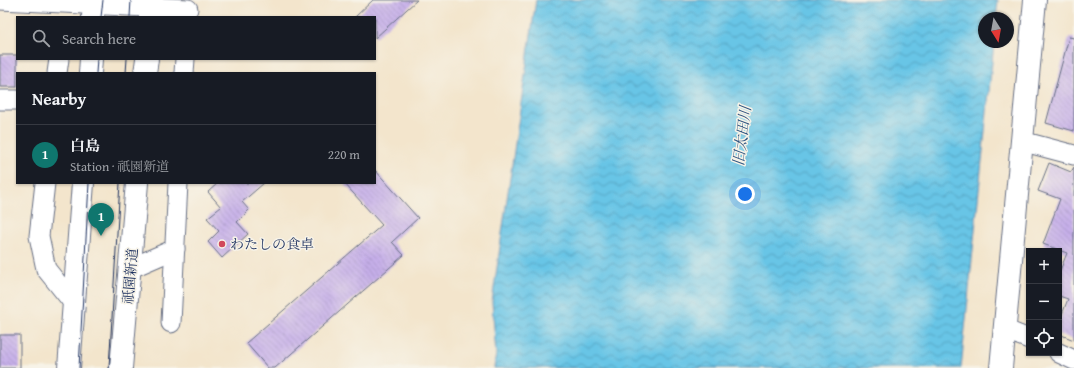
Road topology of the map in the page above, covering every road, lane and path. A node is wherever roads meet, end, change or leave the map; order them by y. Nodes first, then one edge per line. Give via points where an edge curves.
1 (0, 0) edge
2 (1035, 0) edge
3 (94, 7) edge
4 (151, 8) edge
5 (188, 9) edge
6 (58, 60) edge
7 (91, 60) edge
8 (147, 60) edge
9 (185, 60) edge
10 (57, 72) edge
11 (90, 72) edge
12 (146, 72) edge
13 (184, 72) edge
14 (0, 100) edge
15 (16, 100) edge
16 (1021, 141) junction
17 (1074, 155) edge
18 (45, 184) edge
19 (83, 184) edge
20 (137, 184) edge
21 (178, 184) edge
22 (175, 250) junction
23 (131, 268) junction
24 (75, 306) junction
25 (171, 323) dead end
26 (1006, 330) junction
27 (1026, 338) edge
28 (1062, 354) edge
29 (1074, 360) edge
30 (69, 368) edge
31 (121, 368) edge
32 (1002, 368) edge

1 - 3 street
2 - 16 main road
3 - 4 street
4 - 5 street
6 - 10 street
7 - 11 main road
8 - 12 main road
9 - 13 street
14 - 15 street
16 - 17 street
16 - 26 main road
18 - 24 street via 39,236 46,269
19 - 24 main road
20 - 23 main road, 祇園新道
21 - 22 street
22 - 23 street
22 - 25 street
23 - 31 main road, 祇園新道
24 - 30 main road
26 - 27 street
26 - 32 main road
28 - 29 street

